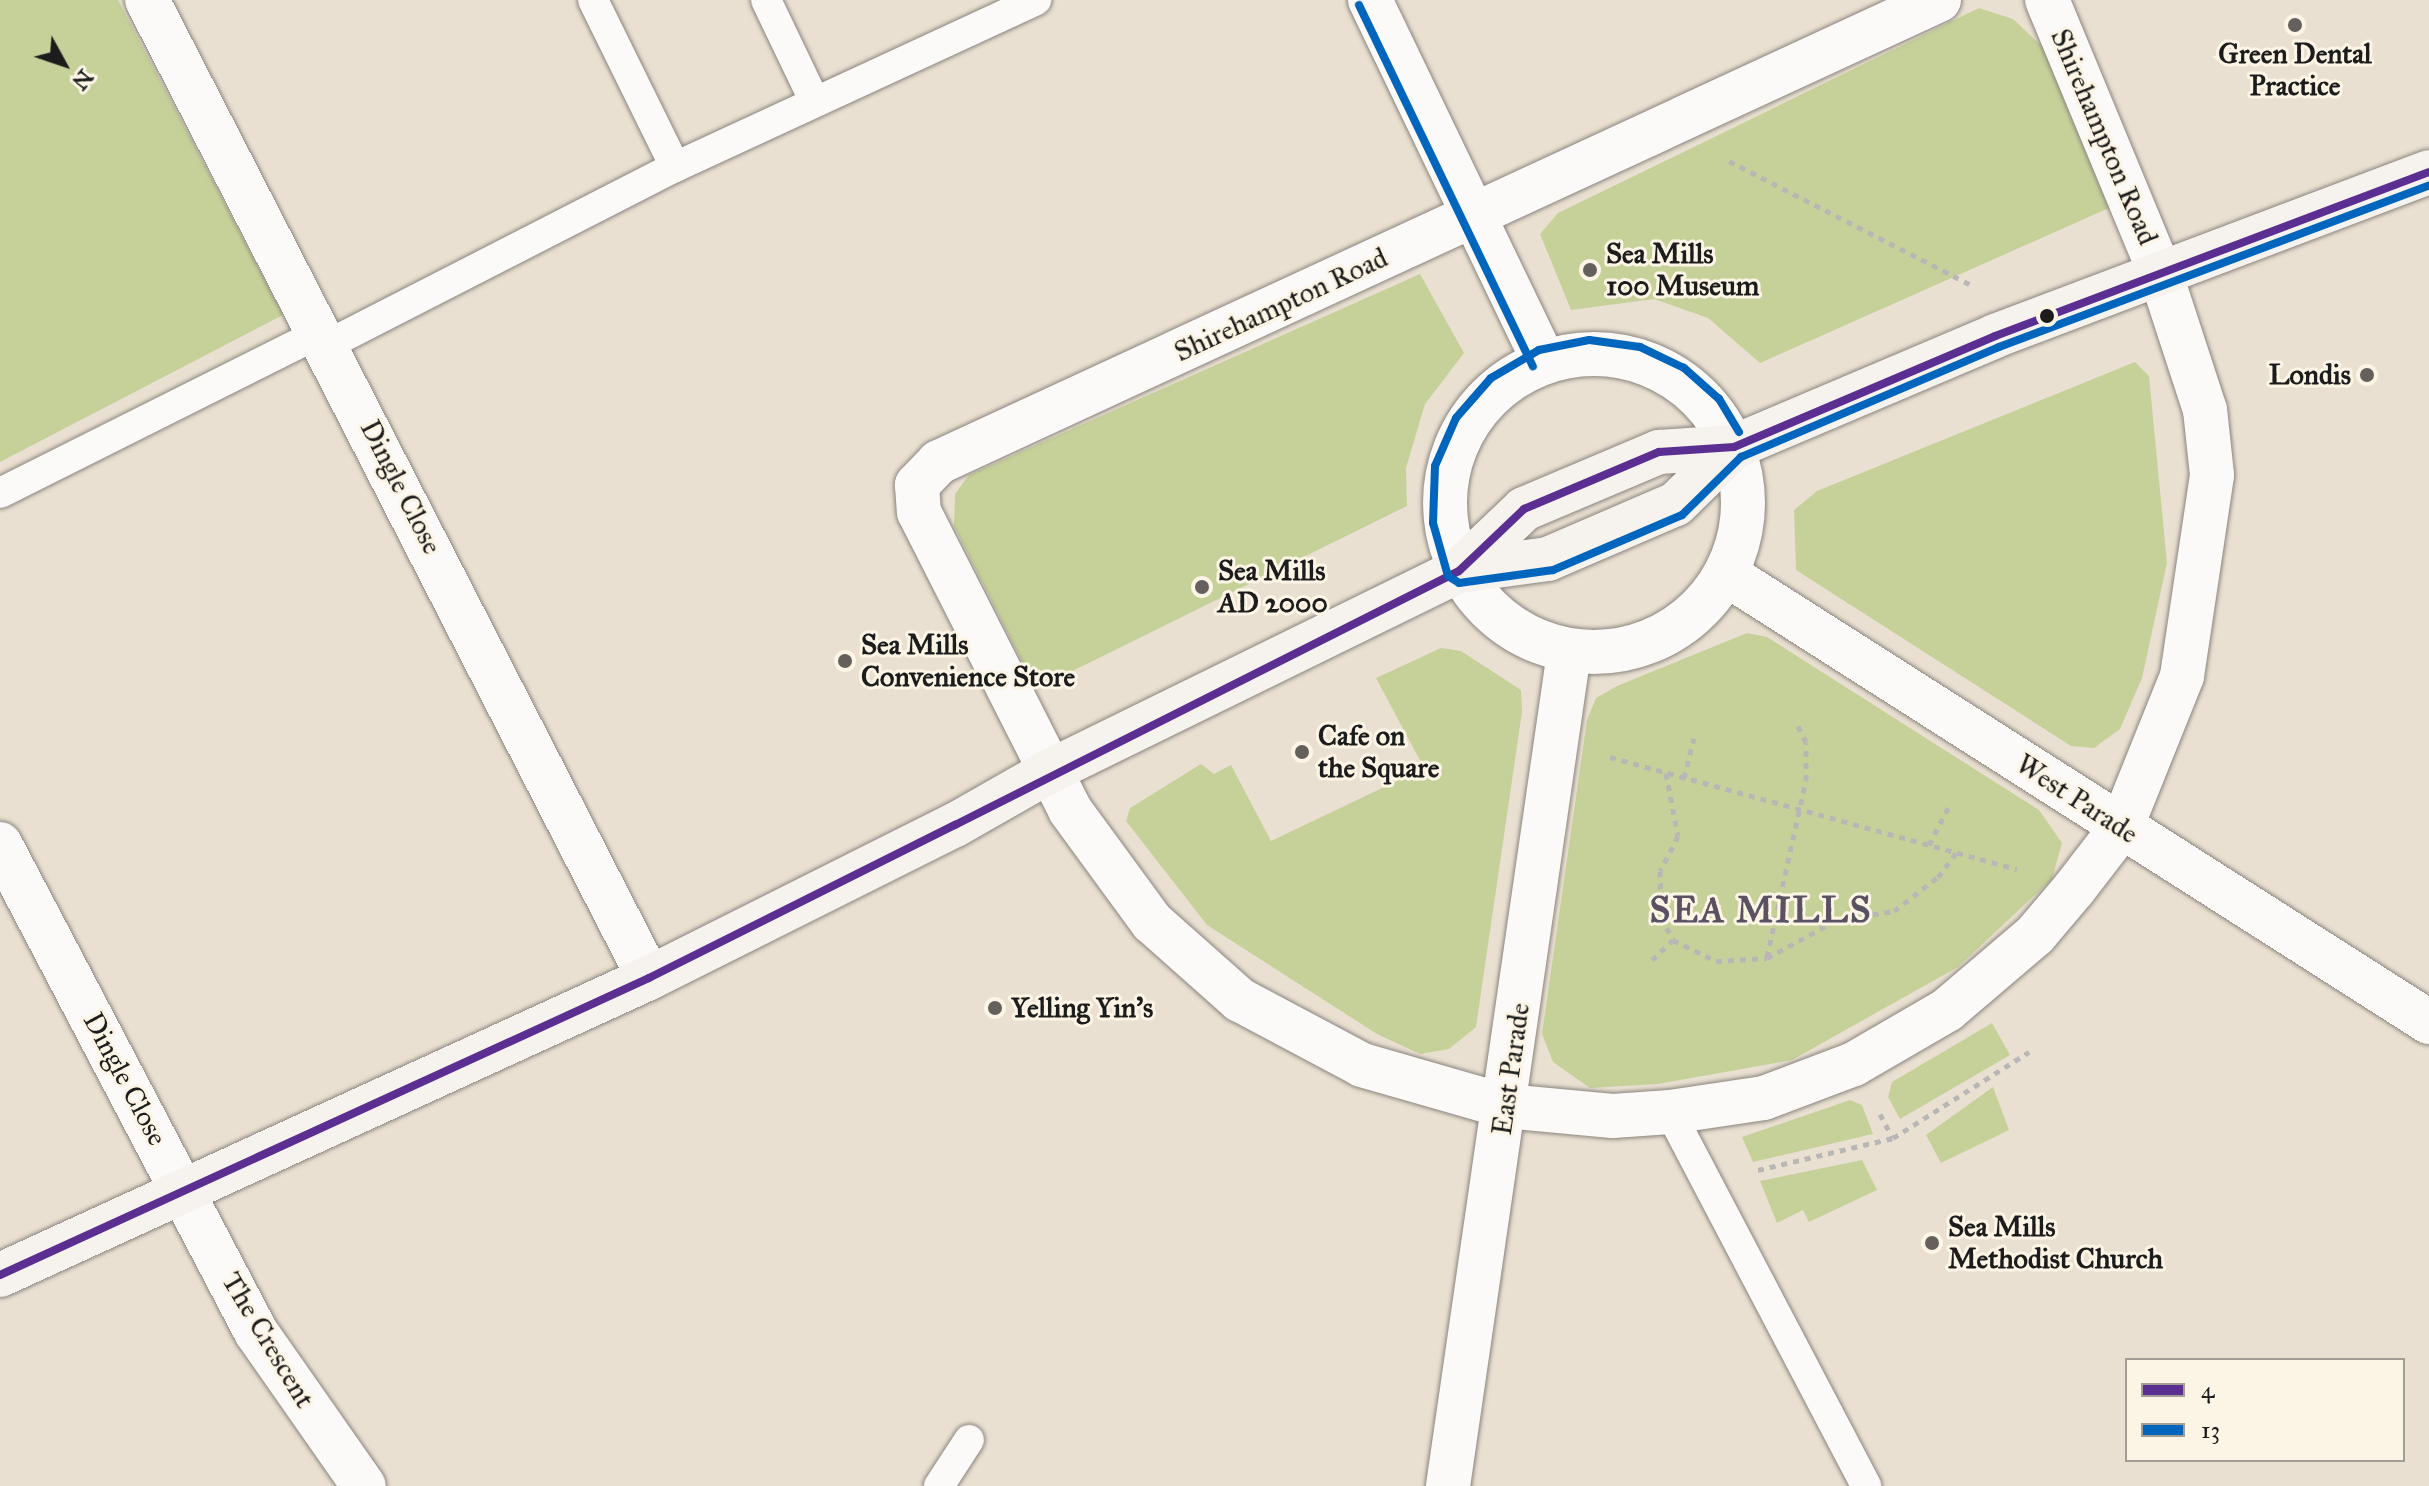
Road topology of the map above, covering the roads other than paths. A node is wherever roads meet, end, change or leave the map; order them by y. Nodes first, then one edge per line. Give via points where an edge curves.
1 (147, 0) edge
2 (593, 0) edge
3 (766, 0) edge
4 (1036, 0) edge
5 (1370, 0) edge
6 (1939, 0) edge
7 (2047, 0) edge
8 (814, 100) junction
9 (675, 167) junction
10 (2429, 172) edge
11 (1476, 216) junction
12 (2161, 275) junction
13 (326, 338) junction
14 (1544, 361) junction
15 (1734, 447) junction
16 (0, 493) edge
17 (1459, 571) junction
18 (1726, 574) junction
19 (1569, 652) junction
20 (1048, 772) junction
21 (2121, 828) junction
22 (0, 844) edge
23 (649, 978) junction
24 (2429, 1022) edge
25 (1505, 1106) junction
26 (1670, 1112) junction
27 (183, 1188) junction
28 (0, 1275) edge
29 (969, 1440) dead end
30 (364, 1486) edge
31 (939, 1486) edge
32 (1448, 1486) edge
33 (1866, 1486) edge

1 - 13 street, Dingle Close
2 - 9 lane
3 - 8 lane
4 - 8 lane
5 - 11 street
6 - 11 street, Shirehampton Road
7 - 12 street, Shirehampton Road
8 - 9 lane
9 - 13 lane
10 - 12 main road, Shirehampton Road
11 - 14 street
11 - 20 street, Shirehampton Road via 939,462 917,485 919,512
12 - 15 main road, Shirehampton Road via 1995,336
12 - 21 street, Shirehampton Road via 2205,410 2212,475 2182,676
13 - 16 lane
13 - 23 street, Dingle Close
14 - 15 street via 1589,352 1635,358 1676,377 1710,407
14 - 17 street via 1500,386 1466,424 1446,471 1445,522
15 - 17 main road, Shirehampton Road via 1676,504 1548,559
15 - 18 street via 1742,519
17 - 19 street via 1487,609 1524,637
17 - 20 main road, Shirehampton Road
18 - 19 street via 1698,611 1659,638 1615,652
18 - 21 street, West Parade
19 - 25 street, East Parade
20 - 23 main road, Shirehampton Road
20 - 25 street, Shirehampton Road via 1152,922 1240,1000 1362,1065
21 - 24 street, West Parade
21 - 26 street, Shirehampton Road via 2035,935 1947,1010 1854,1064 1764,1098
22 - 27 street, Dingle Close
23 - 27 main road, Shirehampton Road
25 - 26 street, Shirehampton Road via 1613,1116
25 - 32 street, East Parade
26 - 33 lane
27 - 28 main road, Shirehampton Road
27 - 30 street, The Crescent via 256,1332
29 - 31 lane

